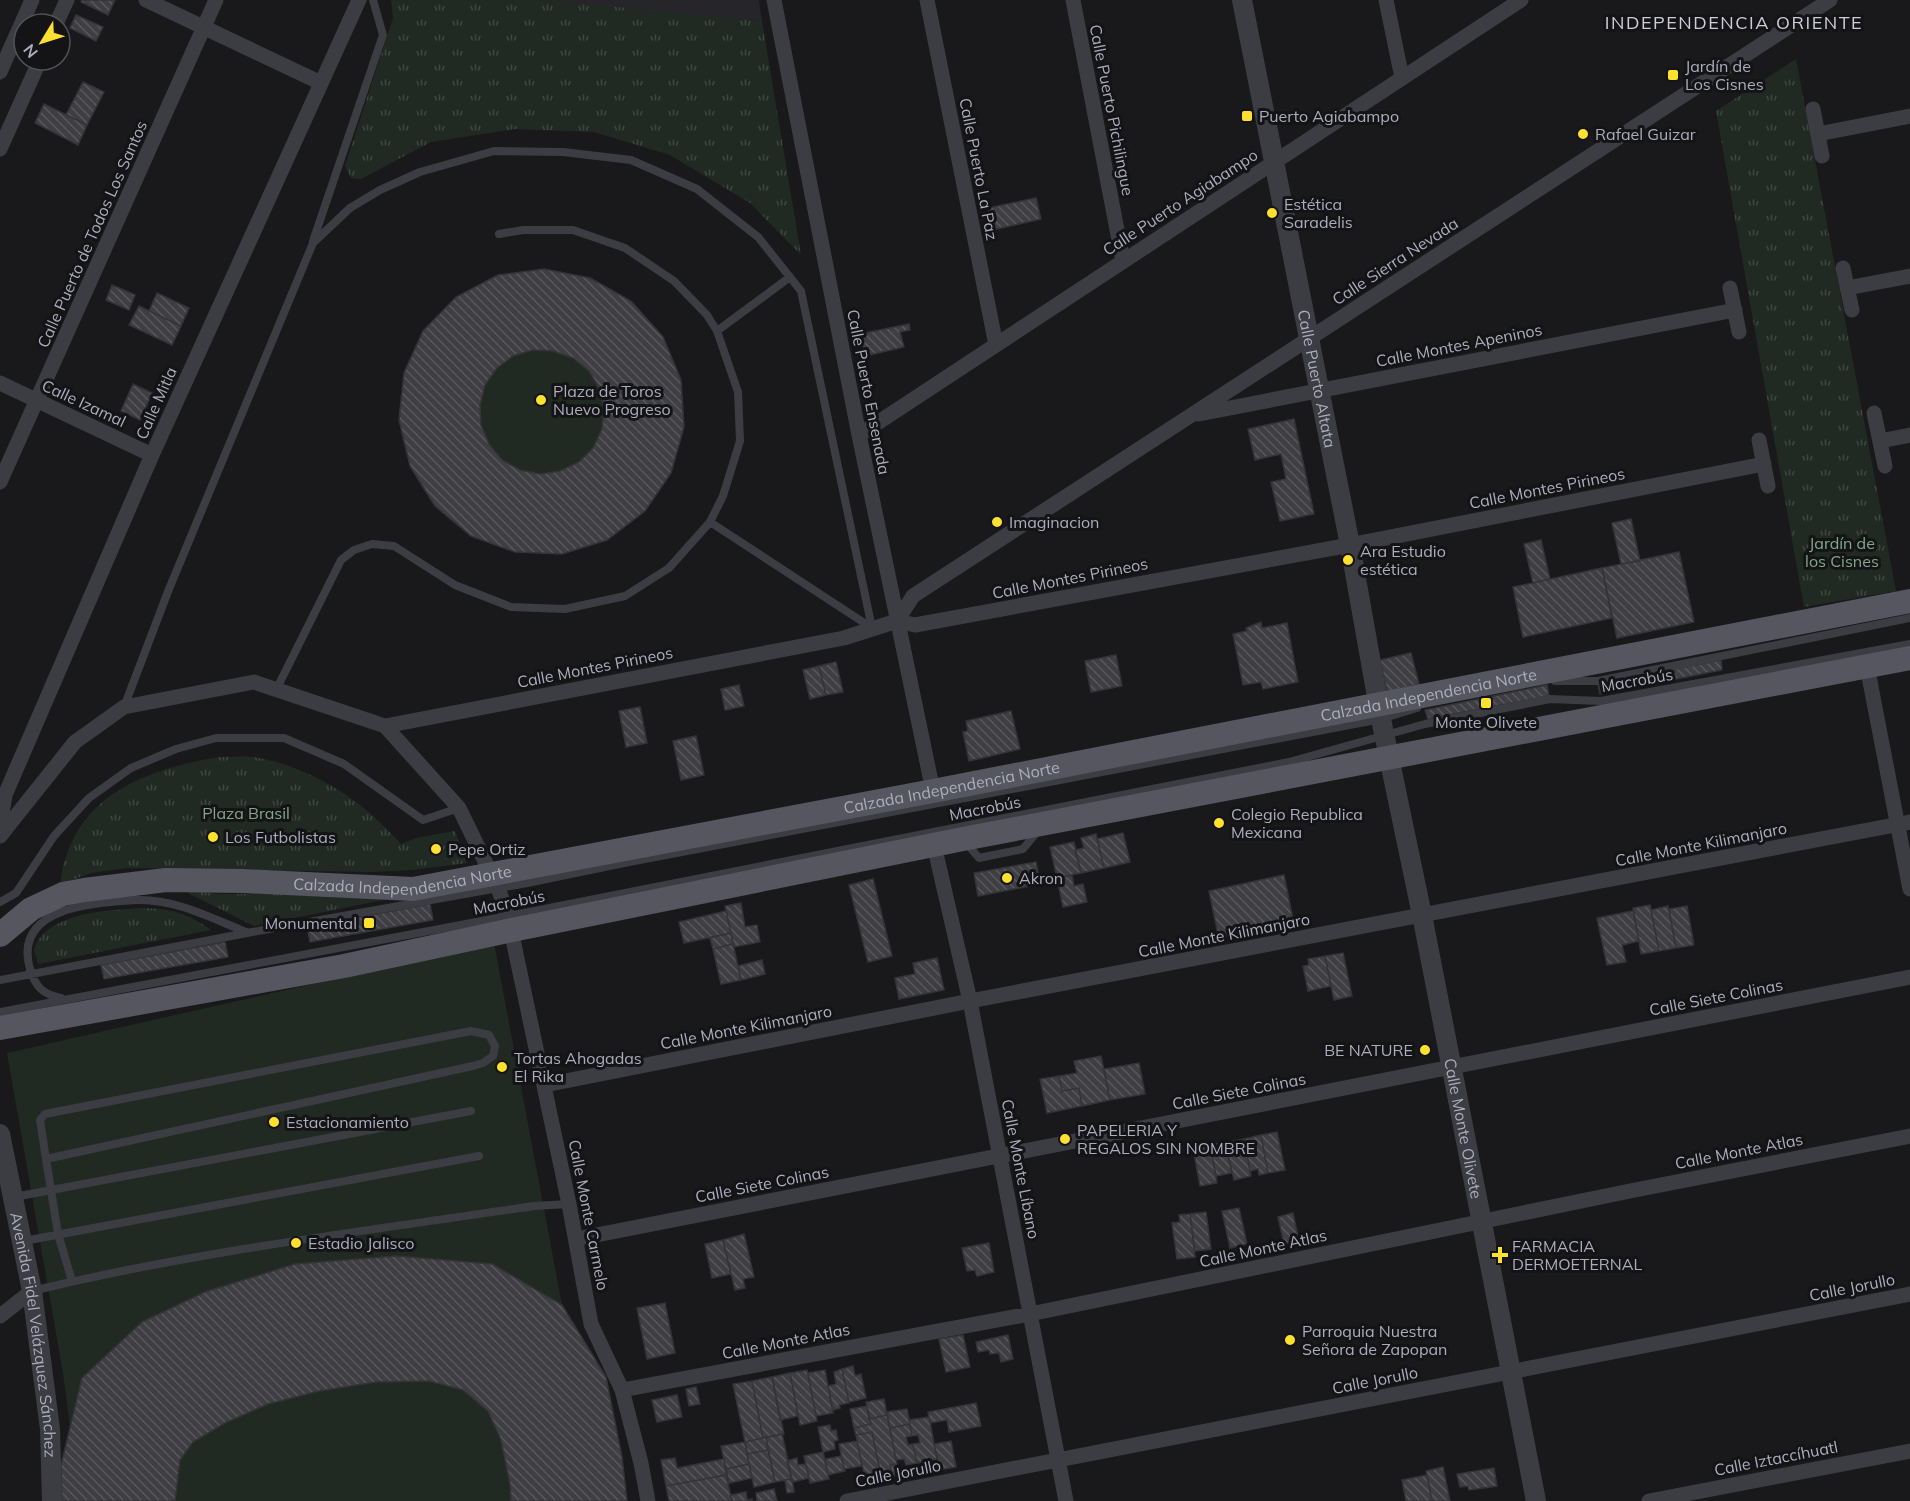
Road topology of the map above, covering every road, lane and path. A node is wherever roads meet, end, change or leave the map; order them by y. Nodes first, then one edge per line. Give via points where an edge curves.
1 (32, 0) edge
2 (146, 0) edge
3 (216, 0) edge
4 (359, 0) edge
5 (373, 0) edge
6 (774, 0) edge
7 (927, 0) edge
8 (1072, 0) edge
9 (1242, 0) edge
10 (1386, 0) edge
11 (1521, 0) edge
12 (1830, 0) edge
13 (204, 27) junction
14 (0, 72) edge
15 (35, 72) edge
16 (1402, 78) junction
17 (321, 82) junction
18 (1813, 109) dead end
19 (1910, 116) edge
20 (1818, 134) junction
21 (0, 149) edge
22 (1822, 156) dead end
23 (1275, 161) junction
24 (499, 234) dead end
25 (313, 243) junction
26 (1123, 261) junction
27 (1843, 268) dead end
28 (1910, 276) edge
29 (790, 278) junction
30 (1730, 288) dead end
31 (1847, 288) junction
32 (1735, 310) junction
33 (1852, 310) dead end
34 (717, 331) junction
35 (1739, 332) dead end
36 (1309, 338) junction
37 (996, 345) junction
38 (0, 383) edge
39 (1320, 391) junction
40 (37, 401) junction
41 (1874, 413) dead end
42 (1189, 416) junction
43 (859, 435) junction
44 (1910, 435) edge
45 (1760, 440) dead end
46 (1880, 441) junction
47 (152, 455) junction
48 (1764, 464) junction
49 (1885, 466) dead end
50 (0, 482) edge
51 (1768, 486) dead end
52 (710, 522) junction
53 (1350, 544) junction
54 (1910, 601) edge
55 (1910, 618) edge
56 (897, 621) junction
57 (872, 628) junction
58 (1910, 644) edge
59 (1910, 658) edge
60 (1867, 666) junction
61 (1550, 680) dead end
62 (276, 690) junction
63 (1425, 706) dead end
64 (124, 707) junction
65 (384, 726) junction
66 (1383, 729) junction
67 (933, 791) junction
68 (459, 808) junction
69 (1904, 823) edge
70 (0, 826) edge
71 (0, 836) edge
72 (934, 845) junction
73 (494, 881) junction
74 (1910, 889) edge
75 (0, 903) edge
76 (1422, 915) junction
77 (510, 923) junction
78 (247, 933) junction
79 (0, 935) edge
80 (31, 973) junction
81 (1910, 977) edge
82 (0, 980) edge
83 (64, 999) junction
84 (970, 1001) junction
85 (0, 1012) edge
86 (0, 1028) edge
87 (1451, 1068) junction
88 (544, 1085) junction
89 (471, 1111) dead end
90 (0, 1134) edge
91 (1910, 1136) edge
92 (479, 1156) dead end
93 (1000, 1156) junction
94 (46, 1159) junction
95 (50, 1189) junction
96 (13, 1197) junction
97 (569, 1204) junction
98 (1481, 1221) junction
99 (58, 1234) junction
100 (576, 1239) junction
101 (22, 1242) junction
102 (72, 1281) junction
103 (32, 1291) junction
104 (1910, 1294) edge
105 (1030, 1314) junction
106 (0, 1316) edge
107 (1511, 1372) junction
108 (622, 1390) junction
109 (1910, 1451) edge
110 (1058, 1460) junction
111 (50, 1501) edge
112 (648, 1501) edge
113 (847, 1501) edge
114 (1066, 1501) edge
115 (1536, 1501) edge
116 (1649, 1501) edge

1 - 14 street
2 - 13 street
3 - 13 street, Calle Puerto de Todos Los Santos
4 - 17 street, Calle Mitla
5 - 25 lane via 383,35
6 - 43 street, Calle Puerto Ensenada
7 - 37 street, Calle Puerto La Paz
8 - 26 street, Calle Puerto Pichilingue
9 - 23 street, Calle Puerto Altata
10 - 16 street
11 - 16 street, Calle Puerto Agiabampo
12 - 36 street, Calle Sierra Nevada
13 - 17 street
13 - 40 street, Calle Puerto de Todos Los Santos
15 - 21 street
16 - 23 street, Calle Puerto Agiabampo
17 - 47 street, Calle Mitla
18 - 20 street
19 - 20 street
20 - 22 street
23 - 26 street, Calle Puerto Agiabampo
23 - 36 street, Calle Puerto Altata
24 - 34 lane via 573,230 625,248 674,281
25 - 29 lane via 350,208 420,171 494,151 563,152 631,160 697,189 758,237
25 - 64 lane
26 - 37 street, Calle Puerto Agiabampo
27 - 31 street
28 - 31 street
29 - 34 lane
29 - 57 lane via 801,291
30 - 32 street
31 - 33 street
32 - 35 street
32 - 39 street, Calle Montes Apeninos
34 - 52 lane via 738,392 740,441 723,496
36 - 39 street, Calle Puerto Altata
36 - 42 street, Calle Sierra Nevada
37 - 43 street, Calle Puerto Agiabampo
38 - 40 street, Calle Izamal
39 - 42 street, Calle Montes Apeninos
39 - 53 street, Calle Puerto Altata
40 - 47 street, Calle Izamal
40 - 50 street, Calle Puerto de Todos Los Santos
41 - 46 street
42 - 56 street, Calle Sierra Nevada via 913,596
43 - 56 street, Calle Puerto Ensenada
44 - 46 street
45 - 48 street
46 - 49 street
47 - 70 street, Calle Mitla via 5,795
48 - 51 street
48 - 53 street, Calle Montes Pirineos
52 - 57 lane
52 - 62 lane via 669,568 625,596 565,609 511,607 455,585 394,546 372,544 354,550 341,560
53 - 56 street, Calle Montes Pirineos via 915,625
53 - 66 street, Calle Puerto Altata
54 - 66 main road, Calzada Independencia Norte
55 - 61 lane, Macrobús via 1598,681
56 - 57 street, Calle Montes Pirineos
56 - 67 street, Calle Puerto Ensenada
57 - 65 street, Calle Montes Pirineos via 844,638
58 - 66 lane, Macrobús via 1601,701 1550,699
59 - 60 main road, Calzada Independencia Norte
60 - 66 main road, Calzada Independencia Norte
60 - 69 street
62 - 64 street via 254,682
62 - 65 street
63 - 66 lane, Macrobús
64 - 71 street via 75,742
65 - 68 street
66 - 67 main road, Calzada Independencia Norte
66 - 72 main road, Calzada Independencia Norte via 1042,825
66 - 73 lane, Macrobús
66 - 76 street, Calle Monte Olivete
66 - 77 lane, Macrobús via 1289,762
67 - 73 main road, Calzada Independencia Norte
68 - 73 street
68 - 75 lane via 423,820 345,764 284,738 216,738 176,748 131,768 89,798 54,836 16,893
69 - 74 street
69 - 76 street, Calle Monte Kilimanjaro
72 - 77 main road, Calzada Independencia Norte
72 - 84 street, Calle Monte Líbano
73 - 77 street
73 - 78 lane, Macrobús
73 - 79 main road, Calzada Independencia Norte via 413,889 166,880 106,886 63,894 31,909
76 - 84 street, Calle Monte Kilimanjaro
76 - 87 street, Calle Monte Olivete
77 - 83 lane, Macrobús
77 - 86 main road, Calzada Independencia Norte via 344,966
77 - 88 street, Calle Monte Carmelo
78 - 80 lane, Macrobús
78 - 80 lane via 174,903 139,900 97,904 67,910 38,924 28,944
80 - 82 lane, Macrobús
80 - 83 lane via 41,989
81 - 87 street, Calle Siete Colinas
83 - 85 lane, Macrobús
84 - 88 street, Calle Monte Kilimanjaro
84 - 93 street, Calle Monte Líbano
87 - 93 street, Calle Siete Colinas
87 - 98 street, Calle Monte Olivete
88 - 97 street, Calle Monte Carmelo
89 - 95 lane
90 - 96 street, Avenida Fidel Velázquez Sánchez
91 - 98 street, Calle Monte Atlas
92 - 99 lane
93 - 100 street, Calle Siete Colinas
93 - 105 street, Calle Monte Líbano
94 - 94 lane via 483,1064 493,1056 495,1046 489,1035 471,1031 45,1114 40,1120
94 - 95 lane
95 - 96 lane
95 - 99 lane
96 - 101 street, Avenida Fidel Velázquez Sánchez
97 - 100 street, Calle Monte Carmelo
97 - 102 lane via 204,1255
98 - 105 street, Calle Monte Atlas
98 - 107 street, Calle Monte Olivete
99 - 101 lane
99 - 102 lane
100 - 108 street, Calle Monte Carmelo via 591,1324
101 - 103 street, Avenida Fidel Velázquez Sánchez
102 - 103 lane
103 - 106 street
103 - 111 street, Avenida Fidel Velázquez Sánchez via 50,1429
104 - 107 street, Calle Jorullo
105 - 108 street, Calle Monte Atlas
105 - 110 street, Calle Monte Líbano
107 - 110 street, Calle Jorullo
107 - 115 street, Calle Monte Olivete
108 - 112 street, Calle Monte Carmelo
109 - 116 street, Calle Iztaccíhuatl
110 - 113 street, Calle Jorullo
110 - 114 street, Calle Monte Líbano

